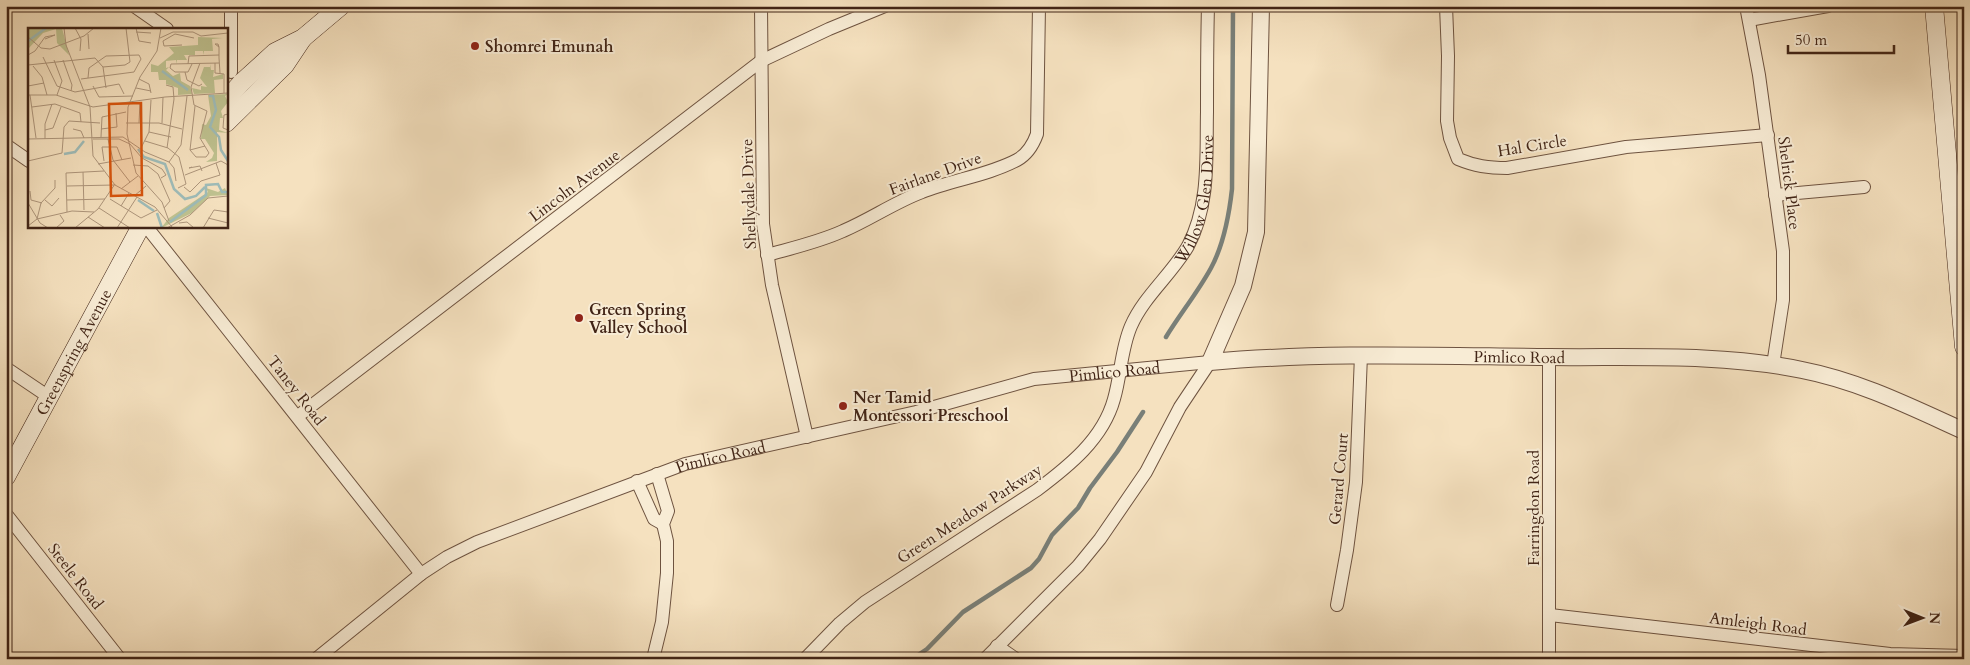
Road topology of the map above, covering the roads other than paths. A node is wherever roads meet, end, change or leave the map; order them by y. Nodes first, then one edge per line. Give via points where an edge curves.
1 (134, 6) edge
2 (231, 6) edge
3 (342, 6) edge
4 (761, 6) edge
5 (885, 6) edge
6 (1039, 6) edge
7 (1208, 6) edge
8 (1261, 6) edge
9 (1446, 6) edge
10 (1746, 6) edge
11 (1828, 6) edge
12 (1934, 6) edge
13 (1749, 20) junction
14 (166, 28) edge
15 (761, 61) junction
16 (238, 80) edge
17 (228, 97) edge
18 (228, 116) edge
19 (1768, 136) junction
20 (6, 146) edge
21 (28, 159) edge
22 (1864, 187) dead end
23 (1775, 195) junction
24 (138, 228) edge
25 (767, 255) junction
26 (1964, 347) edge
27 (1361, 355) junction
28 (1549, 357) junction
29 (1210, 362) junction
30 (1773, 364) junction
31 (6, 368) edge
32 (1120, 372) junction
33 (49, 396) junction
34 (298, 416) junction
35 (1964, 430) edge
36 (807, 436) junction
37 (657, 474) junction
38 (6, 477) edge
39 (637, 481) junction
40 (6, 514) edge
41 (663, 524) junction
42 (421, 574) junction
43 (1337, 605) dead end
44 (1550, 615) junction
45 (997, 646) junction
46 (1964, 656) edge
47 (120, 659) edge
48 (316, 659) edge
49 (653, 659) edge
50 (805, 659) edge
51 (985, 659) edge
52 (1016, 659) edge
53 (1549, 659) edge

1 - 14 street
2 - 16 street
3 - 16 main road via 302,38 285,65
4 - 15 street, Shellydale Drive
5 - 15 street, Lincoln Avenue
6 - 25 street, Fairlane Drive via 1038,122 1034,144 1026,154 1017,160 910,196 843,231
7 - 32 street, Willow Glen Drive via 1206,164 1201,207 1188,246 1131,326
8 - 29 street via 1256,232 1243,286
9 - 19 street, Hal Circle via 1447,121 1458,159 1476,166 1507,168 1626,147
10 - 13 street, Shelrick Place
11 - 13 street
12 - 26 main road
13 - 19 street, Shelrick Place
15 - 25 street, Shellydale Drive via 762,202
15 - 34 street, Lincoln Avenue
16 - 17 main road
16 - 18 main road
19 - 23 street, Shelrick Place
20 - 21 street
22 - 23 street
23 - 30 street, Shelrick Place via 1784,276
24 - 33 main road, Greenspring Avenue
24 - 34 street, Taney Road
25 - 36 street, Shellydale Drive
27 - 28 street, Pimlico Road
27 - 29 street, Pimlico Road via 1270,356
27 - 43 street, Gerard Court via 1356,482
28 - 30 street, Pimlico Road via 1667,358
28 - 44 street, Farringdon Road
29 - 32 street, Pimlico Road
29 - 45 street via 1180,407 1146,472 1100,539
30 - 35 street, Pimlico Road via 1868,389
31 - 33 street
32 - 36 street, Pimlico Road via 1034,379 916,412
32 - 50 street, Green Meadow Parkway via 1108,417 1090,444 1069,464 1037,490 865,602
33 - 38 main road, Greenspring Avenue
34 - 42 street, Taney Road
36 - 37 street, Pimlico Road via 685,464
37 - 39 street, Pimlico Road
37 - 41 street via 668,511
39 - 41 street via 654,519
39 - 42 street, Pimlico Road via 477,542
40 - 47 street, Steele Road
41 - 49 street via 667,541 666,594
42 - 48 street, Pimlico Road
44 - 46 street, Amleigh Road via 1881,653
44 - 53 street, Farringdon Road
45 - 51 street
45 - 52 street

